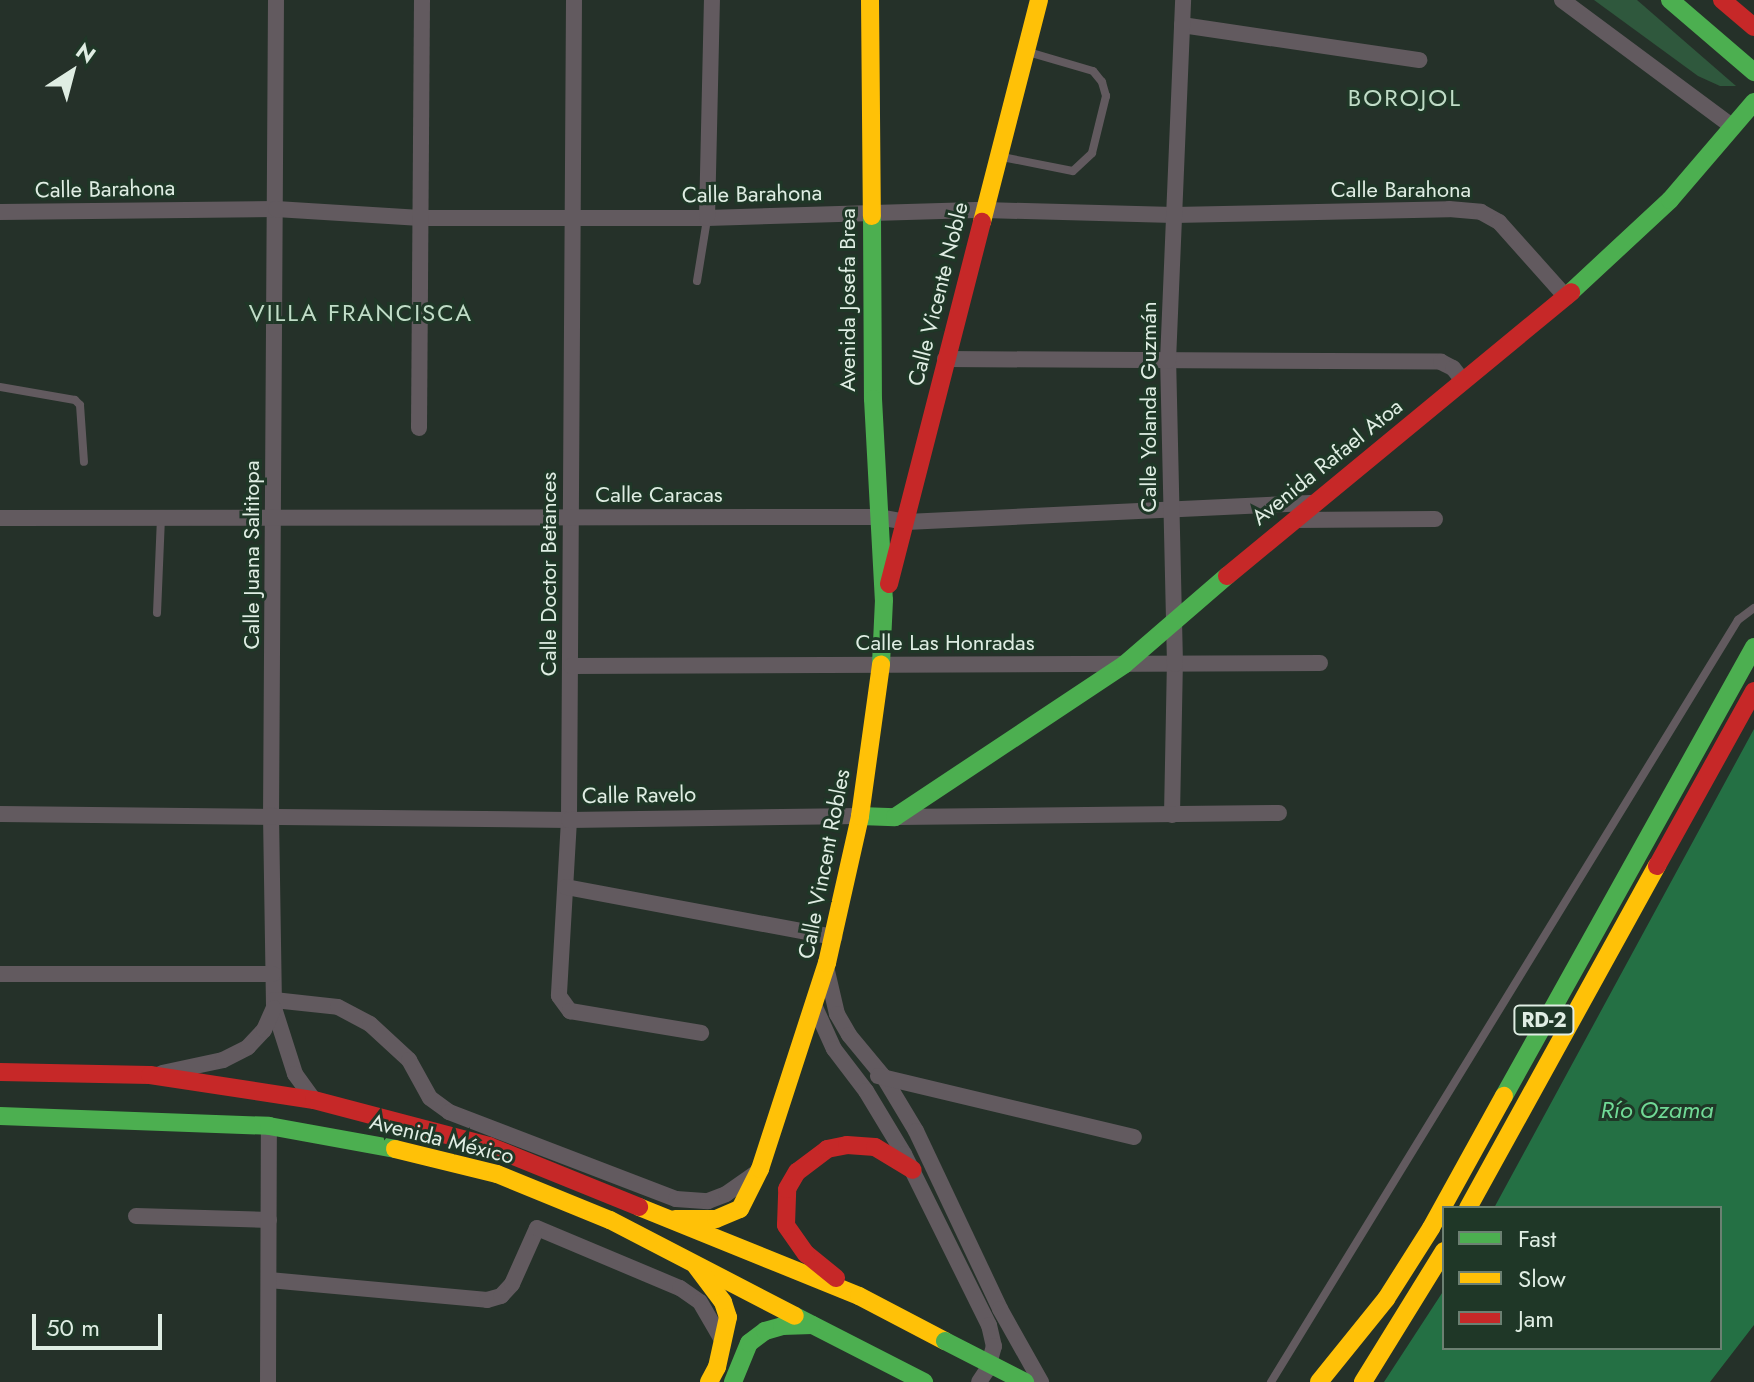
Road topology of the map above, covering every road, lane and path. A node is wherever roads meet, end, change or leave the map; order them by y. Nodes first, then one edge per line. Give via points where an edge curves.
1 (276, 0) edge
2 (422, 0) edge
3 (574, 0) edge
4 (712, 0) edge
5 (870, 0) edge
6 (1039, 0) edge
7 (1183, 0) edge
8 (1562, 0) edge
9 (1670, 0) edge
10 (1722, 0) edge
11 (1182, 25) junction
12 (1754, 27) edge
13 (1026, 52) junction
14 (1419, 60) dead end
15 (1754, 72) edge
16 (1754, 102) edge
17 (1733, 127) junction
18 (997, 156) junction
19 (276, 209) junction
20 (984, 210) junction
21 (0, 212) edge
22 (872, 214) junction
23 (1174, 215) junction
24 (421, 218) junction
25 (573, 218) junction
26 (707, 218) junction
27 (697, 281) dead end
28 (1566, 297) junction
29 (945, 359) junction
30 (1168, 361) junction
31 (1463, 381) junction
32 (0, 387) edge
33 (419, 428) dead end
34 (84, 462) dead end
35 (1316, 503) junction
36 (1169, 509) junction
37 (571, 517) junction
38 (878, 517) junction
39 (0, 518) edge
40 (161, 518) junction
41 (274, 518) junction
42 (1435, 519) dead end
43 (1294, 520) junction
44 (906, 522) junction
45 (884, 600) junction
46 (1754, 608) edge
47 (157, 613) dead end
48 (1172, 621) junction
49 (1754, 647) edge
50 (1320, 663) dead end
51 (1125, 664) junction
52 (1175, 664) junction
53 (881, 665) junction
54 (571, 666) junction
55 (1754, 691) edge
56 (1279, 813) dead end
57 (0, 814) edge
58 (271, 815) junction
59 (1172, 815) junction
60 (860, 816) junction
61 (895, 817) junction
62 (569, 820) junction
63 (566, 887) junction
64 (834, 937) junction
65 (827, 963) junction
66 (0, 974) edge
67 (273, 974) junction
68 (274, 1004) junction
69 (814, 1005) junction
70 (701, 1033) dead end
71 (0, 1072) edge
72 (852, 1073) junction
73 (150, 1075) junction
74 (883, 1076) junction
75 (314, 1100) junction
76 (0, 1116) edge
77 (269, 1126) junction
78 (1134, 1137) dead end
79 (760, 1169) junction
80 (913, 1170) junction
81 (1443, 1206) edge
82 (1469, 1206) edge
83 (1442, 1208) edge
84 (136, 1216) dead end
85 (675, 1219) junction
86 (269, 1220) junction
87 (1442, 1254) edge
88 (693, 1262) junction
89 (269, 1280) junction
90 (859, 1296) junction
91 (815, 1325) junction
92 (722, 1340) junction
93 (268, 1382) edge
94 (709, 1382) edge
95 (733, 1382) edge
96 (924, 1382) edge
97 (979, 1382) edge
98 (1025, 1382) edge
99 (1041, 1382) edge
100 (1271, 1382) edge
101 (1319, 1382) edge
102 (1363, 1382) edge

1 - 19 street, Calle Juana Saltitopa
2 - 24 street
3 - 25 street, Calle Doctor Betances
4 - 26 street
5 - 22 main road, Avenida Josefa Brea
6 - 13 main road, Calle Vicente Noble
7 - 11 street, Calle Yolanda Guzmán
8 - 17 street
9 - 15 main road
10 - 12 main road
11 - 14 street
11 - 23 street, Calle Yolanda Guzmán
13 - 18 main road, Calle Vicente Noble
13 - 18 lane via 1093,71 1102,82 1106,96 1092,153 1073,171
16 - 17 main road, Avenida Rafael Atoa
17 - 28 main road, Avenida Rafael Atoa via 1670,200
18 - 20 main road, Calle Vicente Noble
19 - 21 street, Calle Barahona
19 - 24 street, Calle Barahona
19 - 41 street, Calle Juana Saltitopa
20 - 22 street, Calle Barahona
20 - 23 street, Calle Barahona
20 - 29 main road, Calle Vicente Noble
22 - 26 street, Calle Barahona
22 - 38 main road, Avenida Josefa Brea
23 - 28 street, Calle Barahona via 1481,212 1499,222
23 - 30 street, Calle Yolanda Guzmán
24 - 25 street, Calle Barahona
24 - 33 street
25 - 26 street, Calle Barahona
25 - 37 street, Calle Doctor Betances
26 - 27 lane
28 - 31 main road, Avenida Rafael Atoa
29 - 30 street
29 - 44 main road, Calle Vicente Noble
30 - 31 street via 1441,362
30 - 36 street, Calle Yolanda Guzmán
31 - 35 main road, Avenida Rafael Atoa
32 - 34 lane via 75,400 80,405
35 - 36 street, Calle Caracas
35 - 43 main road, Avenida Rafael Atoa
36 - 44 street, Calle Caracas
36 - 48 street, Calle Yolanda Guzmán
37 - 38 street, Calle Caracas
37 - 41 street, Calle Caracas
37 - 54 street, Calle Doctor Betances
38 - 44 street, Calle Caracas
38 - 45 main road, Avenida Josefa Brea
39 - 40 street, Calle Caracas
40 - 41 street, Calle Caracas
40 - 47 lane
41 - 58 street, Calle Juana Saltitopa
42 - 43 street
43 - 48 main road, Avenida Rafael Atoa
44 - 45 main road, Calle Vicente Noble
45 - 53 main road, Calle Vincent Robles
46 - 100 lane via 1738,620
48 - 51 main road, Avenida Rafael Atoa
48 - 52 street, Calle Yolanda Guzmán
49 - 81 main road, RD-2
50 - 52 street, Calle Las Honradas
51 - 52 street, Calle Las Honradas
51 - 53 street, Calle Las Honradas
51 - 61 main road, Avenida Rafael Atoa
52 - 59 street, Calle Yolanda Guzmán
53 - 54 street, Calle Las Honradas
53 - 60 main road, Calle Vincent Robles
54 - 62 street, Calle Doctor Betances
55 - 82 main road, RD-2
56 - 59 street, Calle Ravelo
57 - 58 street, Calle Ravelo
58 - 62 street, Calle Ravelo
58 - 67 street, Calle Juana Saltitopa
59 - 61 street, Calle Ravelo
60 - 61 main road, Calle Ravelo
60 - 62 street, Calle Ravelo
60 - 64 main road, Calle Vincent Robles
62 - 63 street, Calle Doctor Betances
63 - 64 street
63 - 70 street, Calle Doctor Betances via 562,1004 570,1011
64 - 65 main road, Calle Vincent Robles
65 - 69 main road, Avenida México
65 - 74 street, Calle Vincent Robles via 837,1014
66 - 67 street
67 - 68 street, Calle Juana Saltitopa
68 - 73 street via 264,1030 248,1047 223,1060
68 - 75 street, Calle Juana Saltitopa via 295,1074
68 - 79 street via 338,1007 370,1024 409,1060 430,1098 449,1112 676,1199 708,1201
69 - 72 street via 826,1036
69 - 79 main road, Avenida México
71 - 73 main road, Avenida México
72 - 74 street
72 - 80 street
73 - 75 main road, Avenida México
74 - 78 street
74 - 99 street, Calle Vincent Robles via 916,1131
75 - 85 main road, Avenida México via 489,1146
76 - 77 main road, Avenida México
77 - 86 street
77 - 88 main road, Avenida México via 497,1174 610,1220
79 - 85 main road, Avenida México via 740,1209 716,1219
80 - 90 main road via 875,1147 847,1145 810,1159 787,1189 786,1225 806,1254
80 - 97 street via 989,1325 994,1346
83 - 101 main road, RD-2 via 1386,1299
84 - 86 street
85 - 90 main road, Avenida México
86 - 89 street
87 - 102 main road
88 - 91 main road, Avenida México
88 - 92 main road via 723,1302 728,1317
89 - 92 street via 487,1300 501,1296 512,1284 537,1228 680,1288 700,1302
89 - 93 street
90 - 98 main road, Avenida México, bridge
91 - 95 main road via 765,1331 749,1343
91 - 96 main road, Avenida México
92 - 94 main road

